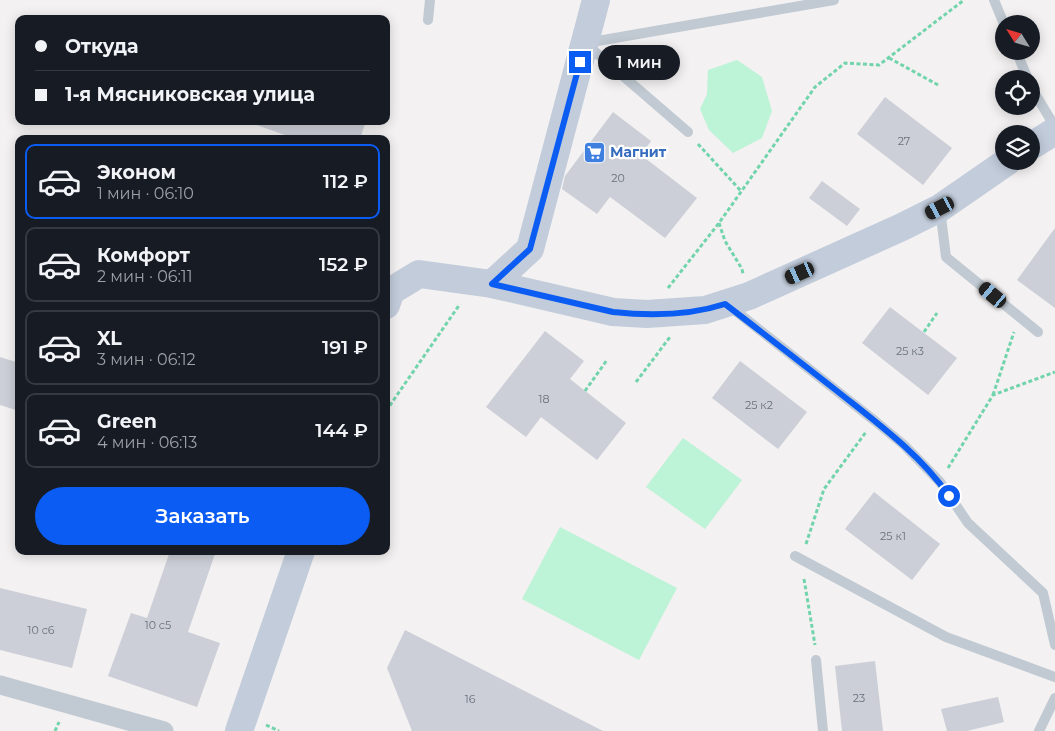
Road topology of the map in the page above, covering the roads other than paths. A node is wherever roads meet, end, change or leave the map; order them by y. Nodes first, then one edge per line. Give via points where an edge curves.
1 (430, 0) edge
2 (596, 0) edge
3 (834, 0) edge
4 (994, 0) edge
5 (1000, 15) edge
6 (428, 20) dead end
7 (585, 43) junction
8 (1040, 102) edge
9 (1055, 127) edge
10 (1055, 131) edge
11 (688, 132) road end
12 (1040, 140) edge
13 (995, 170) edge
14 (940, 208) junction
15 (482, 283) junction
16 (390, 294) edge
17 (737, 300) junction
18 (1038, 332) dead end
19 (300, 555) edge
20 (798, 558) road end
21 (1055, 644) edge
22 (816, 656) road end
23 (1055, 677) edge
24 (0, 685) edge
25 (1055, 698) edge
26 (164, 731) edge
27 (239, 731) edge
28 (823, 731) edge
29 (1039, 731) edge

1 - 6 lane
2 - 7 street
3 - 7 lane
4 - 5 lane
7 - 11 lane
7 - 15 street via 530,249
8 - 9 lane
10 - 12 street
13 - 14 street
14 - 17 street
14 - 18 lane via 946,257
15 - 16 street via 420,274
15 - 17 street via 613,312 647,314 705,310
17 - 21 lane via 904,445 940,482 968,523 1043,593
19 - 27 street
20 - 23 lane via 946,636
22 - 28 lane
24 - 26 street
25 - 29 lane

